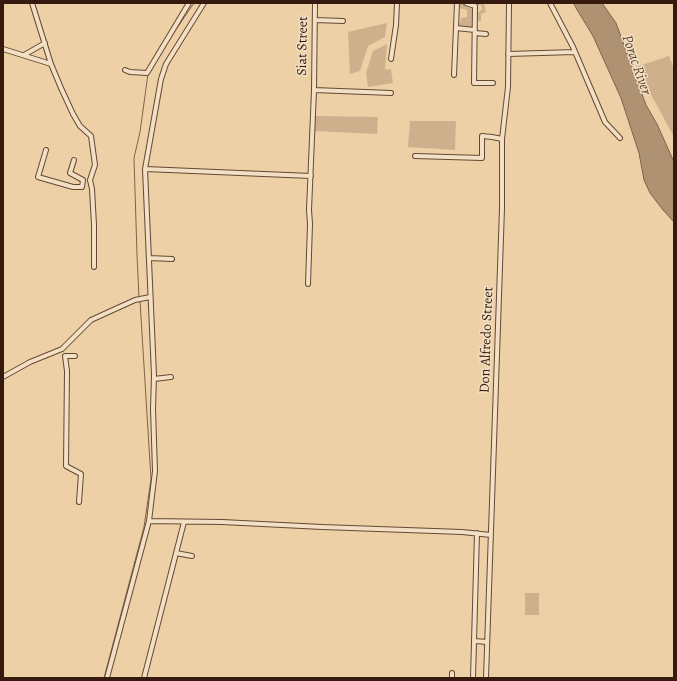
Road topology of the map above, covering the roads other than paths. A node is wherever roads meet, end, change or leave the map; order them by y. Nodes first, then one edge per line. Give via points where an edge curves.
1 (32, 3) edge
2 (189, 3) edge
3 (204, 3) edge
4 (315, 3) edge
5 (397, 3) edge
6 (457, 3) edge
7 (466, 3) edge
8 (510, 3) edge
9 (550, 3) edge
10 (315, 20) junction
11 (343, 21) dead end
12 (456, 28) junction
13 (475, 31) junction
14 (486, 34) dead end
15 (45, 43) junction
16 (3, 49) edge
17 (575, 52) junction
18 (508, 54) junction
19 (24, 55) junction
20 (391, 59) dead end
21 (51, 64) junction
22 (125, 70) dead end
23 (454, 75) dead end
24 (493, 83) dead end
25 (314, 90) junction
26 (391, 93) dead end
27 (620, 138) dead end
28 (502, 139) junction
29 (46, 150) dead end
30 (414, 156) dead end
31 (74, 160) dead end
32 (145, 169) junction
33 (311, 176) junction
34 (148, 258) junction
35 (172, 260) dead end
36 (94, 267) dead end
37 (308, 284) dead end
38 (149, 298) junction
39 (75, 356) dead end
40 (3, 377) edge
41 (171, 377) dead end
42 (154, 379) junction
43 (79, 502) dead end
44 (149, 521) junction
45 (184, 522) junction
46 (477, 533) junction
47 (491, 535) junction
48 (176, 553) junction
49 (192, 556) dead end
50 (475, 641) junction
51 (487, 642) junction
52 (107, 678) edge
53 (144, 678) edge
54 (473, 678) edge
55 (486, 678) edge

1 - 15 street
2 - 22 street via 147,73
3 - 32 street via 166,64
4 - 10 street, Siat Street
5 - 20 street
6 - 12 street
7 - 13 street via 475,6
8 - 18 street, Don Alfredo Street
9 - 17 street
10 - 11 street
10 - 25 street, Siat Street
12 - 13 street
12 - 23 street
13 - 14 street
13 - 24 street via 474,83
15 - 19 street
15 - 21 street
16 - 19 street
17 - 18 street
17 - 27 street via 605,122
18 - 28 street, Don Alfredo Street via 508,87
19 - 21 street
21 - 36 street via 73,114 80,126 91,136 95,165 90,180 95,242
25 - 26 street
25 - 33 street, Siat Street
28 - 30 street via 482,136 482,158
28 - 47 street, Don Alfredo Street via 502,215
29 - 31 street via 38,177 73,188 82,187 83,180 70,173
32 - 33 street
32 - 34 street
33 - 37 street, Siat Street
34 - 35 street
34 - 38 street
38 - 40 street via 91,320 62,349
38 - 42 street
39 - 43 street via 65,356 66,466 81,474
41 - 42 street
42 - 44 street via 155,471
44 - 45 street
44 - 52 street
45 - 46 street
45 - 48 street
46 - 47 street
46 - 50 street
47 - 51 street, Don Alfredo Street
48 - 49 street
48 - 53 street
50 - 51 street
50 - 54 street
51 - 55 street, Don Alfredo Street

